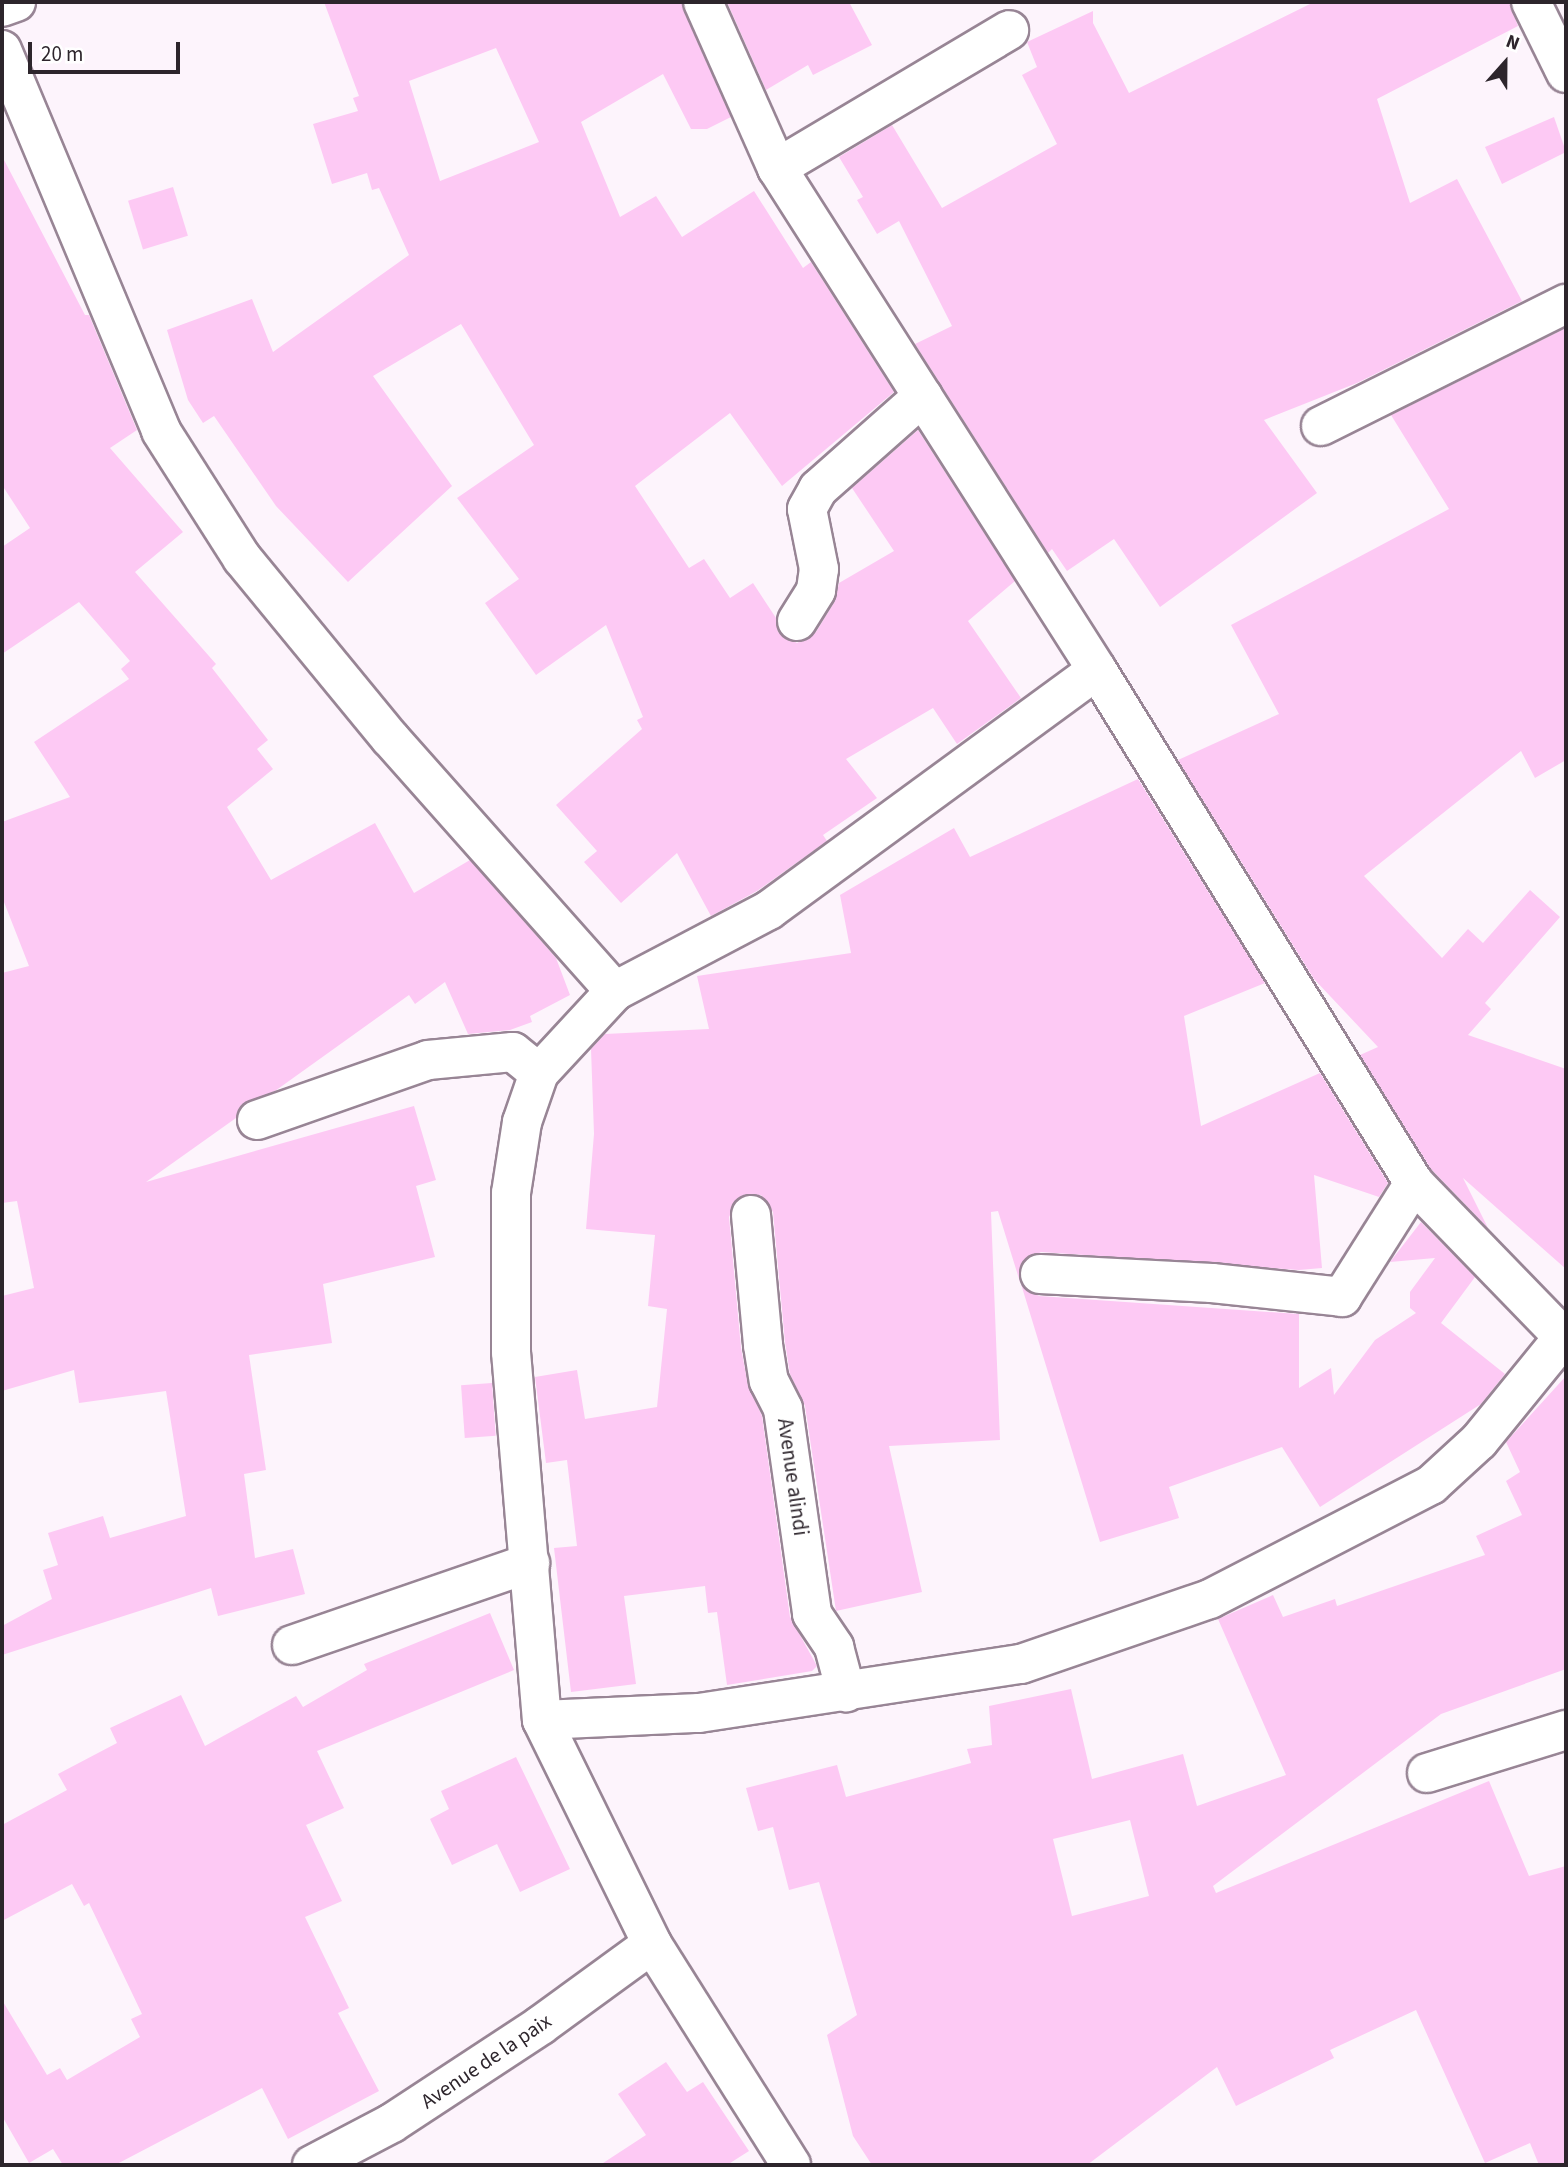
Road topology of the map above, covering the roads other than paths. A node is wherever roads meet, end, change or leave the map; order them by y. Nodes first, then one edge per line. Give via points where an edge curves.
1 (16, 2) edge
2 (704, 2) edge
3 (1531, 2) edge
4 (2, 7) edge
5 (1009, 30) dead end
6 (2, 51) edge
7 (1566, 73) edge
8 (777, 168) junction
9 (1566, 304) edge
10 (923, 396) junction
11 (1321, 426) dead end
12 (797, 621) dead end
13 (1097, 670) junction
14 (615, 991) junction
15 (539, 1073) junction
16 (257, 1120) dead end
17 (1415, 1182) junction
18 (751, 1215) dead end
19 (1040, 1274) dead end
20 (1565, 1336) edge
21 (530, 1563) junction
22 (292, 1644) dead end
23 (846, 1692) junction
24 (542, 1720) junction
25 (1566, 1730) edge
26 (1427, 1773) dead end
27 (652, 1944) junction
28 (312, 2165) edge
29 (792, 2165) edge

1 - 4 street
2 - 8 street
3 - 7 street
5 - 8 street
6 - 14 street via 161,431 242,558 390,738
8 - 10 street
9 - 11 street
10 - 12 street via 818,489 807,509 819,569 816,590
10 - 13 street
13 - 14 street via 769,910
13 - 17 street
14 - 15 street
15 - 16 street via 513,1052 428,1060
15 - 21 street via 522,1122 511,1193 511,1352
17 - 19 street via 1342,1297 1212,1283
17 - 20 street
18 - 23 street, Avenue alindi via 761,1332 769,1381 783,1409 812,1614 834,1647
20 - 23 street via 1479,1441 1431,1485 1210,1599 1021,1664
21 - 22 street
21 - 24 street
23 - 24 street via 699,1713
24 - 27 street
25 - 26 street
27 - 28 street, Avenue de la paix via 415,2108
27 - 29 street

